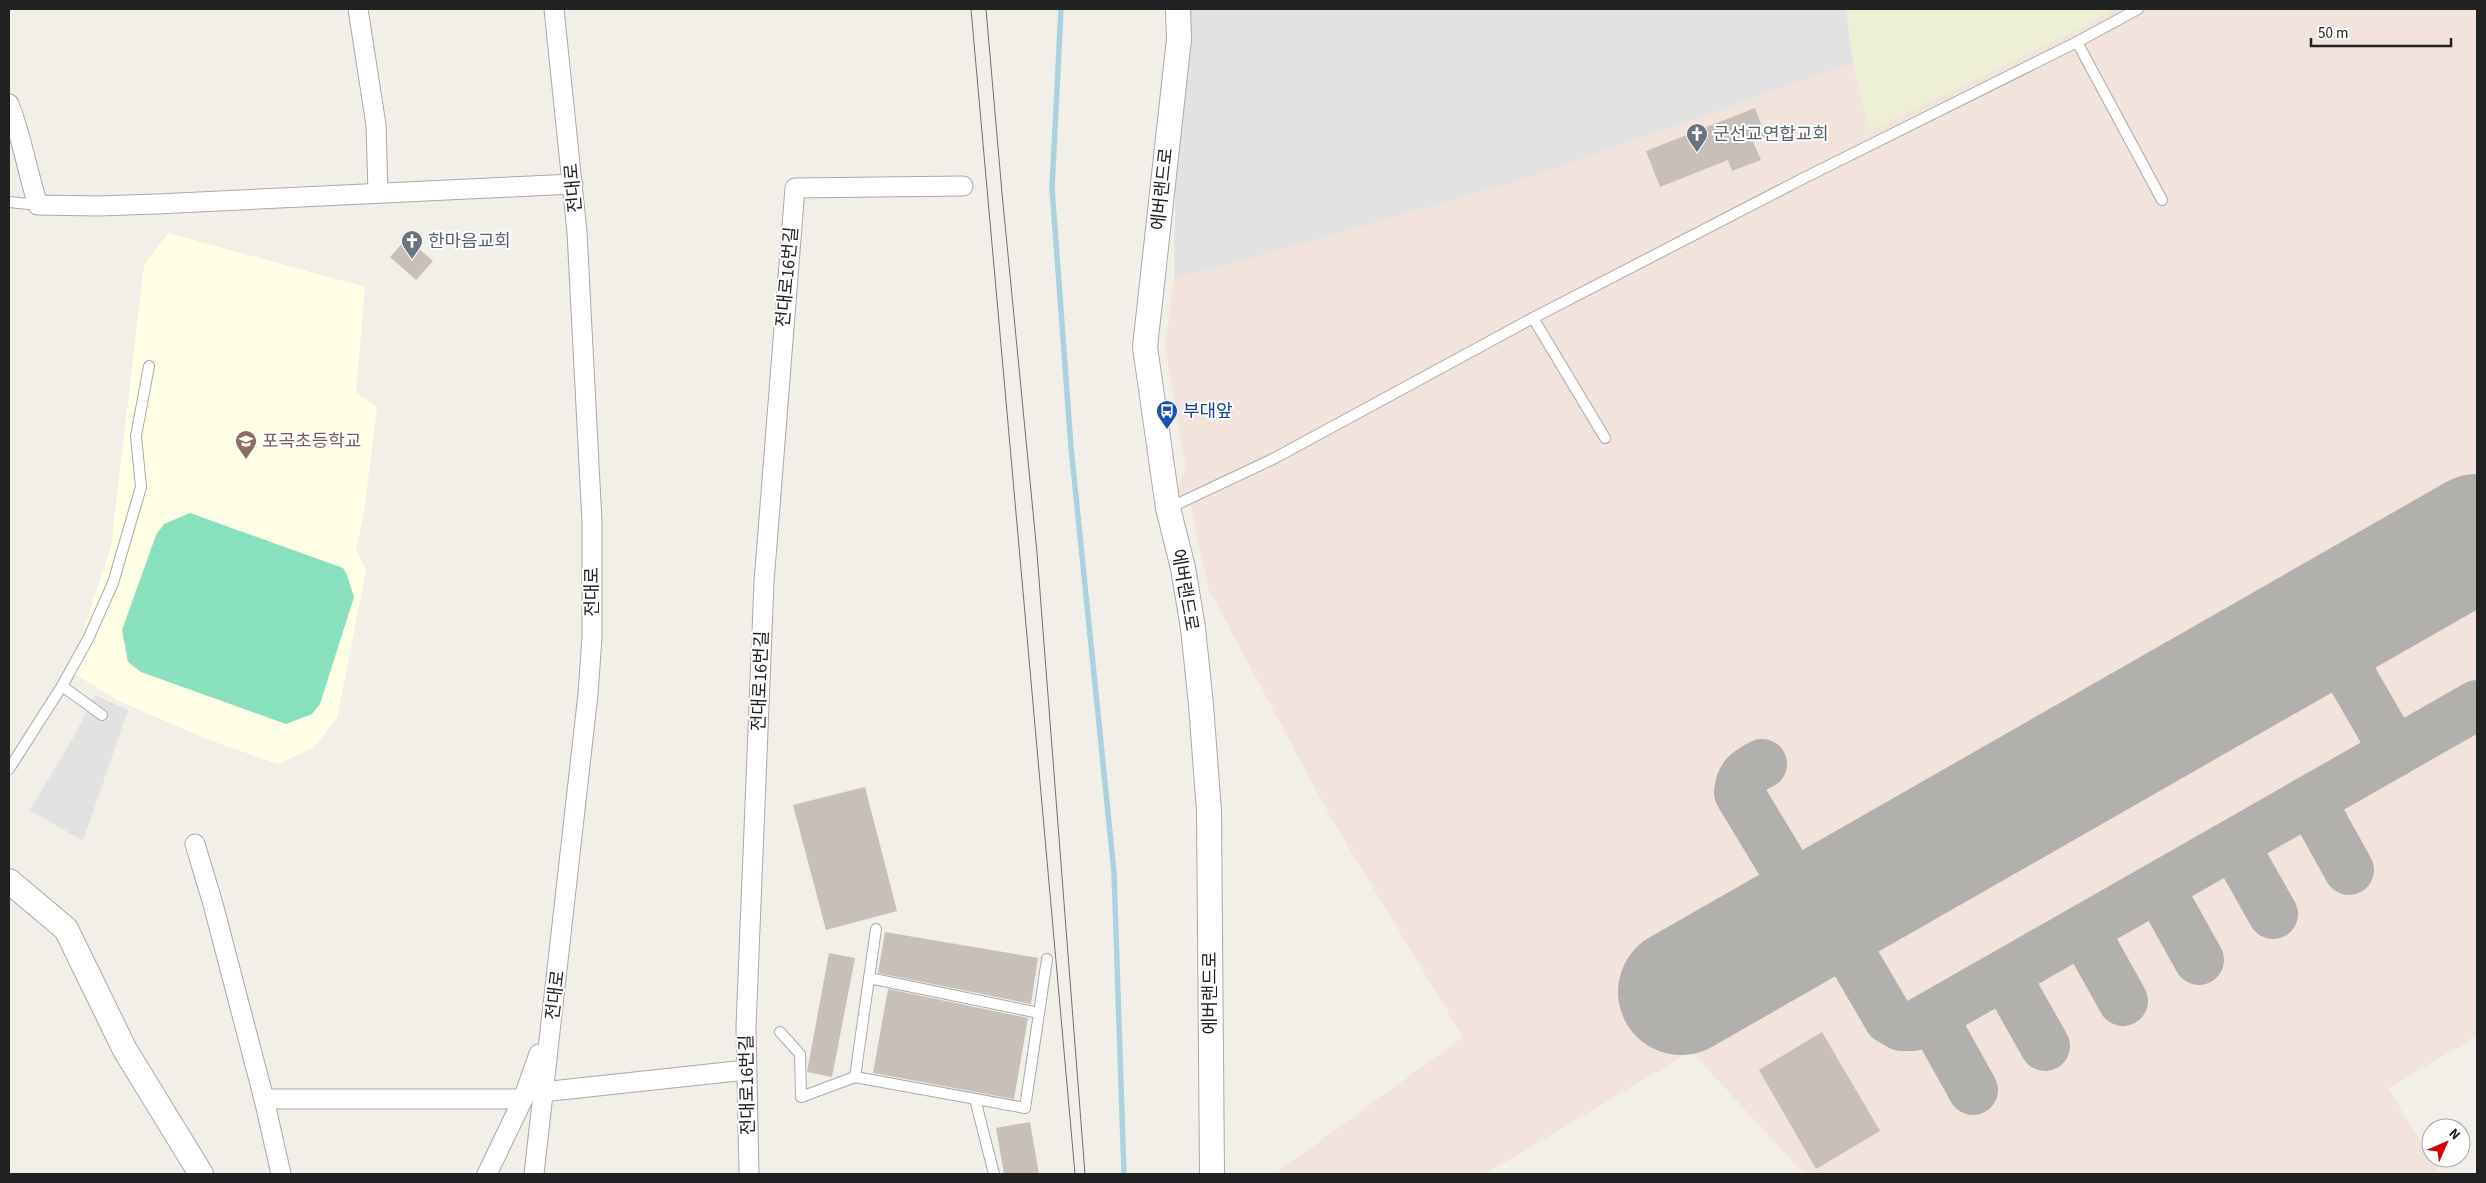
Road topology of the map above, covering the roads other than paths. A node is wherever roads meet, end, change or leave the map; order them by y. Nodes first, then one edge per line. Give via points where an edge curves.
1 (358, 9) edge
2 (554, 9) edge
3 (1178, 9) edge
4 (2138, 9) edge
5 (2077, 42) junction
6 (9, 104) edge
7 (573, 184) junction
8 (963, 186) dead end
9 (378, 193) junction
10 (2162, 200) dead end
11 (9, 202) edge
12 (38, 205) junction
13 (1533, 318) junction
14 (149, 366) dead end
15 (1605, 438) dead end
16 (1168, 508) junction
17 (62, 686) junction
18 (102, 715) dead end
19 (9, 769) edge
20 (195, 844) dead end
21 (9, 881) edge
22 (876, 929) dead end
23 (1047, 960) dead end
24 (869, 978) junction
25 (553, 1010) junction
26 (1039, 1013) junction
27 (780, 1032) dead end
28 (746, 1070) junction
29 (855, 1077) junction
30 (542, 1092) junction
31 (975, 1098) junction
32 (264, 1099) junction
33 (523, 1099) junction
34 (201, 1174) edge
35 (281, 1174) edge
36 (487, 1174) edge
37 (534, 1174) edge
38 (749, 1174) edge
39 (994, 1174) edge
40 (1212, 1174) edge

1 - 9 street via 376,125
2 - 7 street, 전대로
3 - 16 street, 에버랜드로 via 1179,39 1146,347
4 - 5 lane
5 - 10 lane
5 - 13 lane
6 - 12 street via 19,129
7 - 9 street
7 - 25 street, 전대로 via 592,522 592,637
8 - 28 street, 전대로16번길 via 795,188 764,582
9 - 12 street via 98,206
11 - 12 lane
13 - 15 lane
13 - 16 lane via 1273,459
14 - 17 lane via 136,436 141,488 113,583
16 - 40 street, 에버랜드로 via 1193,628 1208,801
17 - 18 lane
17 - 19 lane
20 - 32 street
21 - 34 street via 66,929 125,1050
22 - 24 lane
23 - 26 lane
24 - 26 lane
24 - 29 lane
25 - 30 street, 전대로
25 - 33 street
26 - 31 lane via 1025,1108
27 - 29 lane via 800,1054 801,1097
28 - 30 street
28 - 38 street, 전대로16번길
29 - 31 lane
30 - 37 street, 전대로
31 - 39 lane
32 - 33 street
32 - 35 street
33 - 36 street

